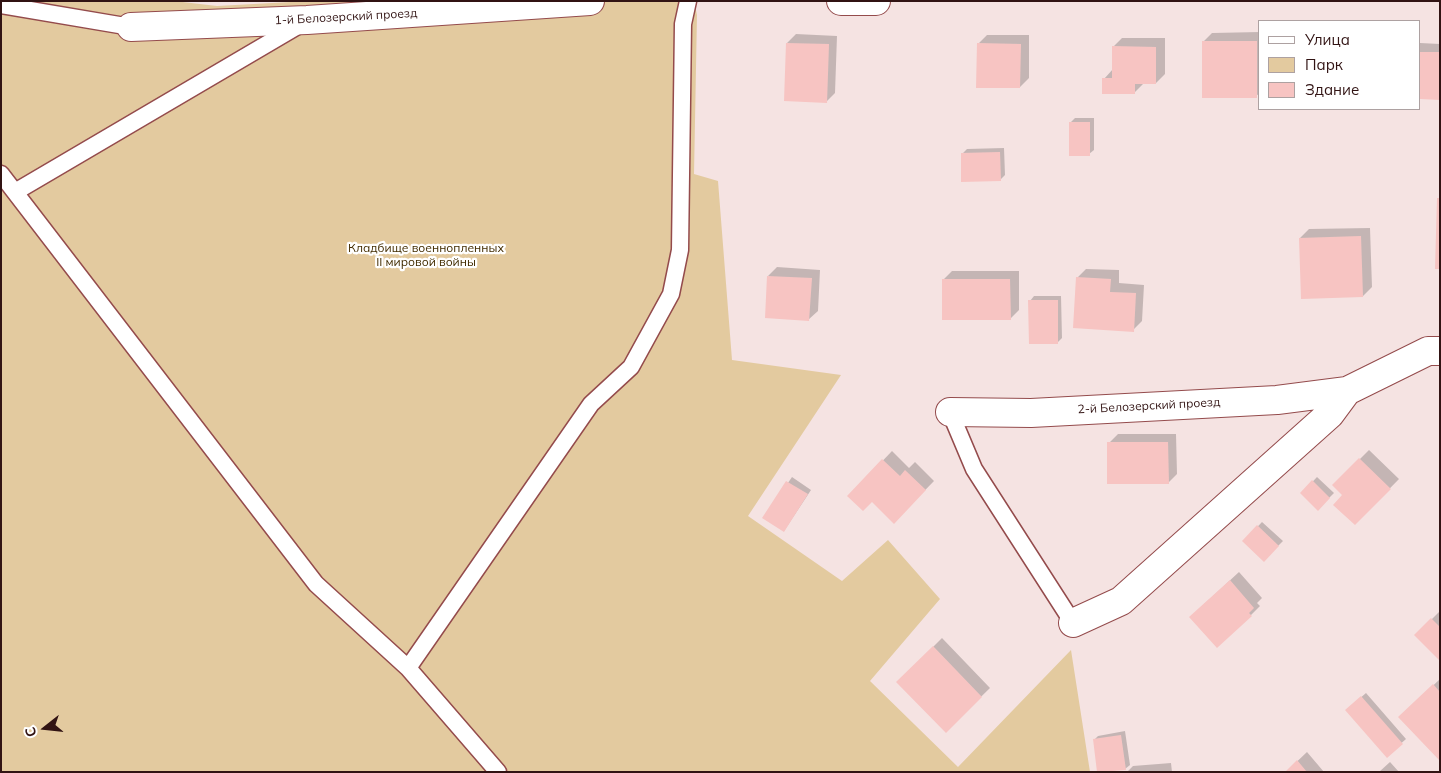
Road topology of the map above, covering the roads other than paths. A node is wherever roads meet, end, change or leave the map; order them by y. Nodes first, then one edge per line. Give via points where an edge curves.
1 (590, 1) edge
2 (688, 1) edge
3 (841, 1) edge
4 (876, 1) edge
5 (1, 5) edge
6 (307, 20) junction
7 (131, 27) joint
8 (1, 174) edge
9 (15, 192) junction
10 (1440, 351) edge
11 (1347, 390) junction
12 (950, 412) joint
13 (1073, 623) joint
14 (408, 668) junction
15 (498, 772) edge

1 - 6 street, 1-й Белозерский проезд
2 - 14 lane via 683,24 680,250 671,294 631,367 591,404
3 - 4 street
5 - 7 lane
6 - 7 street, 1-й Белозерский проезд
6 - 9 lane
8 - 9 lane
9 - 14 lane via 316,584
10 - 11 street, 2-й Белозерский проезд via 1428,351
11 - 12 street, 2-й Белозерский проезд via 1277,400 1031,413
11 - 13 street, 2-й Белозерский проезд via 1330,414 1121,601
12 - 13 lane via 974,469
14 - 15 lane

